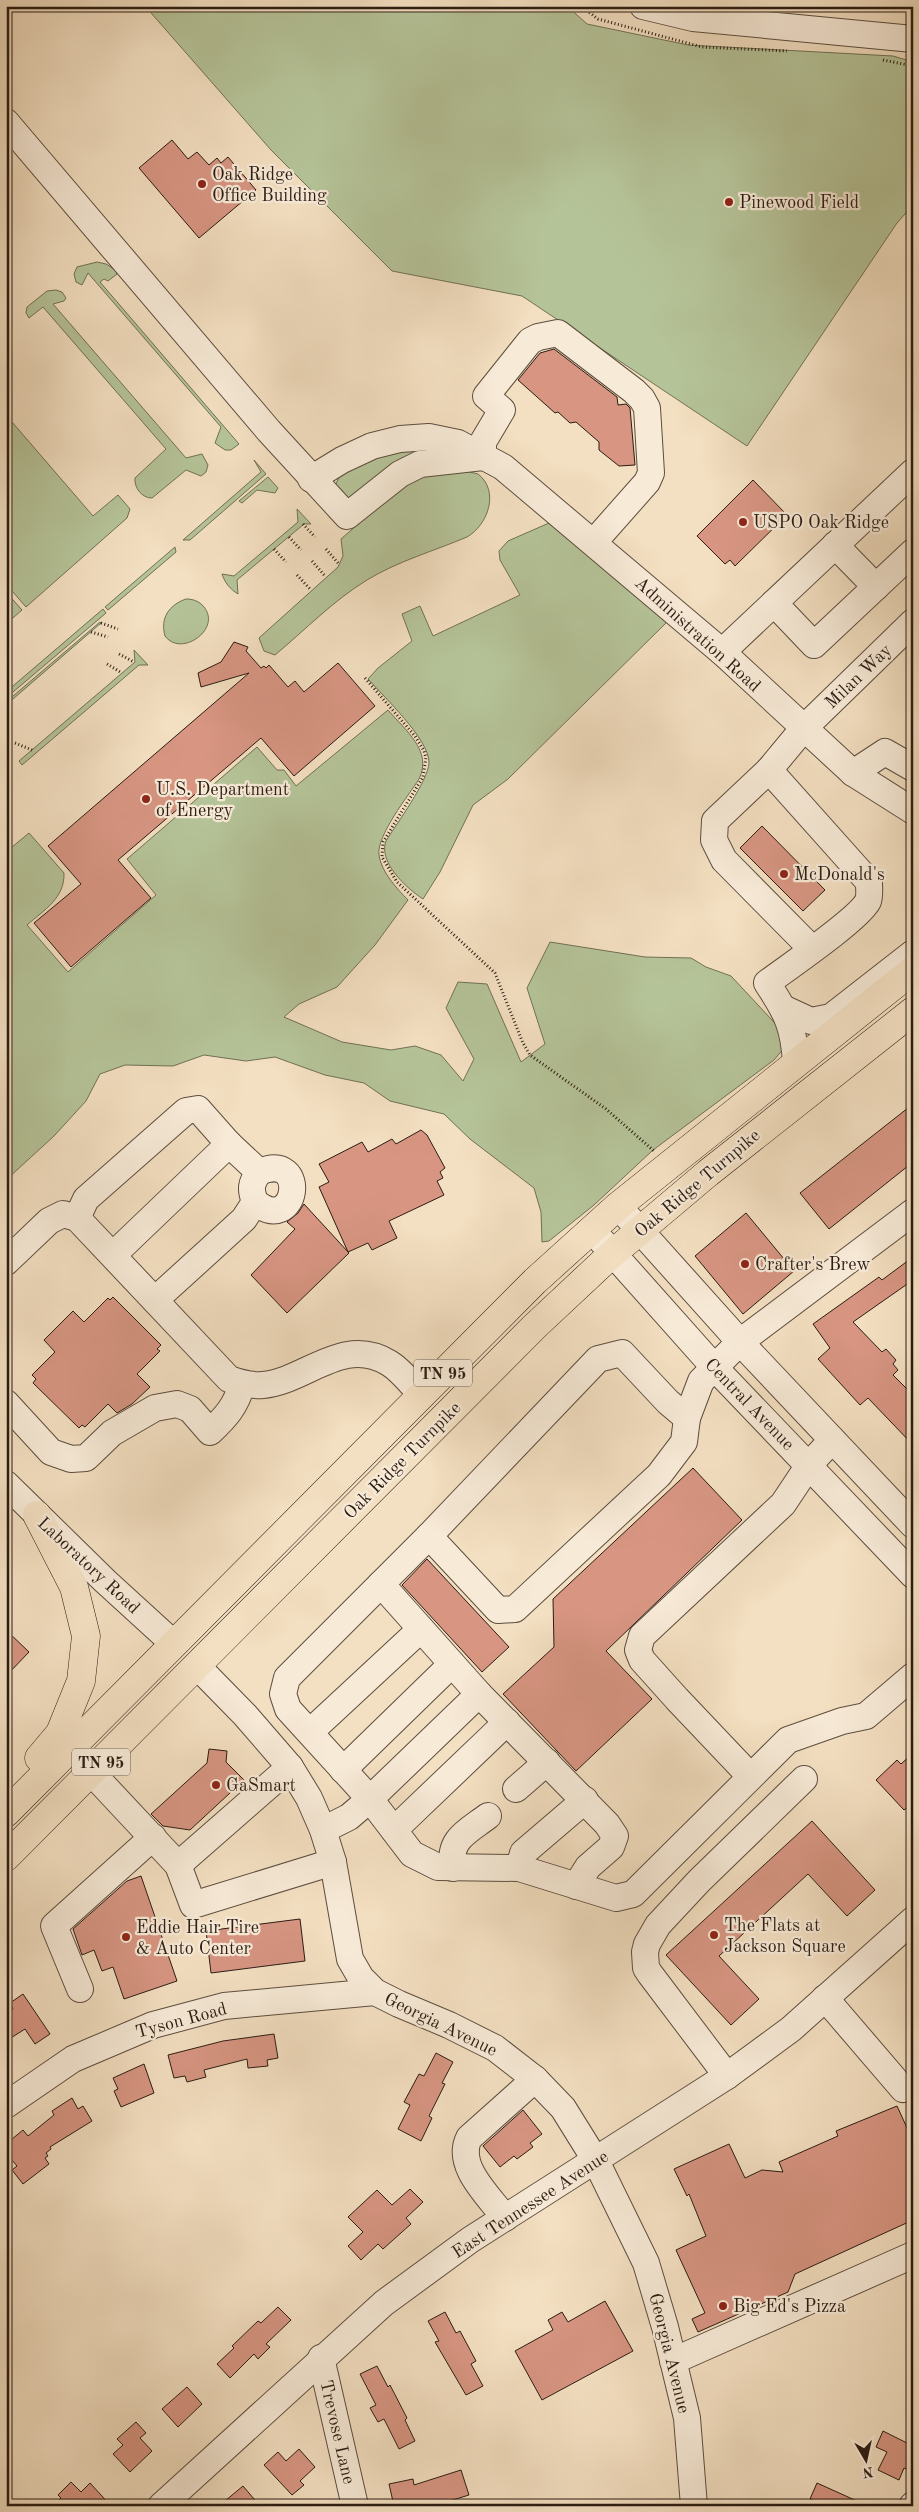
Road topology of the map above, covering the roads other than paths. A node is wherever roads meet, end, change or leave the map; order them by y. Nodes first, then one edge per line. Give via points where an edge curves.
1 (643, 6) edge
2 (913, 39) edge
3 (6, 122) edge
4 (483, 457) junction
5 (913, 472) edge
6 (311, 479) junction
7 (594, 542) junction
8 (836, 545) junction
9 (913, 552) edge
10 (876, 587) junction
11 (774, 603) junction
12 (913, 622) edge
13 (722, 652) junction
14 (803, 729) junction
15 (913, 768) edge
16 (770, 770) junction
17 (853, 773) junction
18 (913, 811) edge
19 (812, 949) junction
20 (913, 953) edge
21 (913, 970) edge
22 (785, 1009) junction
23 (913, 1011) edge
24 (796, 1063) junction
25 (230, 1144) junction
26 (259, 1172) junction
27 (255, 1202) junction
28 (618, 1206) junction
29 (913, 1212) edge
30 (77, 1218) junction
31 (592, 1230) junction
32 (640, 1231) junction
33 (612, 1254) junction
34 (113, 1256) junction
35 (6, 1262) edge
36 (155, 1300) junction
37 (740, 1342) junction
38 (714, 1368) junction
39 (242, 1384) junction
40 (422, 1395) junction
41 (6, 1403) edge
42 (687, 1418) junction
43 (832, 1440) junction
44 (809, 1465) junction
45 (6, 1484) edge
46 (36, 1515) junction
47 (913, 1525) edge
48 (429, 1536) junction
49 (913, 1575) edge
50 (381, 1584) junction
51 (421, 1629) junction
52 (174, 1644) junction
53 (452, 1664) junction
54 (197, 1666) junction
55 (913, 1676) edge
56 (479, 1694) junction
57 (507, 1722) junction
58 (310, 1732) junction
59 (547, 1762) junction
60 (290, 1767) junction
61 (343, 1770) junction
62 (91, 1772) junction
63 (750, 1776) junction
64 (804, 1779) dead end
65 (516, 1789) dead end
66 (370, 1799) junction
67 (585, 1800) junction
68 (6, 1802) edge
69 (6, 1812) edge
70 (488, 1816) dead end
71 (323, 1830) junction
72 (394, 1830) junction
73 (153, 1838) junction
74 (6, 1858) edge
75 (333, 1862) junction
76 (178, 1865) junction
77 (453, 1868) junction
78 (519, 1868) junction
79 (576, 1886) junction
80 (913, 1920) edge
81 (80, 1989) dead end
82 (375, 1992) junction
83 (830, 1994) junction
84 (727, 2076) junction
85 (535, 2079) junction
86 (913, 2085) edge
87 (6, 2105) edge
88 (596, 2161) junction
89 (505, 2218) junction
90 (913, 2255) edge
91 (321, 2358) junction
92 (673, 2361) junction
93 (161, 2506) edge
94 (355, 2506) edge
95 (694, 2506) edge

1 - 2 street via 701,19
3 - 6 street
4 - 6 street, Administration Road via 458,443 429,437 400,439 372,446
4 - 6 street via 420,464 400,474 347,516
4 - 7 street, Administration Road via 503,467
4 - 7 street via 483,442 502,410 486,396 523,348 538,336 558,333 566,338 634,391 647,408 651,473 647,482
5 - 8 street
7 - 13 street, Administration Road
8 - 10 street
8 - 11 street
9 - 10 street
10 - 11 street via 814,646
11 - 13 street
12 - 14 street, Milan Way
13 - 14 street, Administration Road
14 - 16 street, Milan Way
14 - 17 street, Administration Road
15 - 17 street via 885,752
16 - 19 street, Milan Way via 715,821 714,840 724,860
16 - 19 street via 869,882 869,900 861,911
17 - 18 street, Administration Road
19 - 22 street via 767,983
20 - 22 street via 831,1018 811,1021
21 - 24 highway, Oak Ridge Turnpike / TN 95
22 - 24 street via 794,1036
23 - 32 highway, Oak Ridge Turnpike / TN 95
24 - 28 highway, Oak Ridge Turnpike / TN 95
25 - 26 street
25 - 30 street via 198,1109 186,1110 86,1199
25 - 34 street
26 - 27 street via 252,1181 251,1192
26 - 27 street via 269,1168 280,1169 289,1176 292,1198 274,1210 263,1209
27 - 36 street via 244,1219
28 - 31 highway, Oak Ridge Turnpike / TN 95
28 - 32 street, Central Avenue
29 - 37 street
30 - 34 street
30 - 35 street via 63,1214 49,1220
31 - 33 street, Central Avenue
31 - 40 highway, Oak Ridge Turnpike / TN 95 via 535,1281
32 - 33 highway, Oak Ridge Turnpike / TN 95
32 - 37 street, Central Avenue
33 - 38 street, Central Avenue
33 - 54 highway, Oak Ridge Turnpike / TN 95 via 534,1327
34 - 36 street
36 - 39 street via 229,1379
37 - 38 street
37 - 43 street, Central Avenue
38 - 42 street via 701,1381
38 - 44 street, Central Avenue
39 - 40 street via 263,1385 353,1354 390,1363
39 - 41 street via 229,1415 210,1432 190,1409 177,1404 155,1408 112,1433 86,1458 71,1459 51,1452
40 - 52 highway, Oak Ridge Turnpike / TN 95
42 - 48 street via 622,1353 598,1359
42 - 48 street via 684,1442 659,1475 516,1610 498,1610
43 - 44 street
43 - 47 street, Central Avenue
44 - 49 street, Central Avenue
44 - 63 street via 783,1504 642,1636 638,1650 642,1660
45 - 46 street, Laboratory Road
46 - 52 street, Laboratory Road
46 - 68 highway via 74,1587 86,1636 80,1681 60,1733 23,1776
48 - 50 street
50 - 51 street
50 - 58 street via 287,1678 283,1694 288,1709
51 - 53 street
51 - 58 street
52 - 54 highway
52 - 69 highway, Oak Ridge Turnpike / TN 95
53 - 56 street
53 - 61 street
54 - 60 street, Georgia Avenue
54 - 62 highway, Oak Ridge Turnpike / TN 95
55 - 63 street via 866,1716 788,1740
56 - 57 street
56 - 66 street
57 - 59 street
57 - 72 street
58 - 61 street
59 - 65 street
59 - 67 street
60 - 71 street, Georgia Avenue
60 - 76 street
61 - 66 street
62 - 73 street
62 - 74 highway, Oak Ridge Turnpike / TN 95
63 - 79 street via 633,1894 616,1898
64 - 84 street via 699,1881 658,1925 647,1944 646,1968
66 - 71 street via 349,1817
66 - 72 street
67 - 78 street via 522,1853
67 - 79 street via 615,1836 611,1847 588,1867
70 - 77 street via 456,1840 451,1854
71 - 75 street, Georgia Avenue
72 - 77 street via 412,1854 438,1866
73 - 76 street
73 - 81 street via 54,1926
75 - 76 street via 193,1905
75 - 82 street, Georgia Avenue via 350,1959
77 - 78 street
78 - 79 street
80 - 83 street, East Tennessee Avenue
82 - 85 street, Georgia Avenue via 495,2048
82 - 87 street, Tyson Road via 224,2006 153,2025 73,2059
83 - 84 street, East Tennessee Avenue via 791,2029
83 - 86 street via 903,2089
84 - 88 street, East Tennessee Avenue
85 - 88 street, Georgia Avenue via 563,2108
85 - 89 street via 469,2138 464,2147 469,2168
88 - 89 street, East Tennessee Avenue
88 - 92 street, Georgia Avenue via 646,2263
89 - 91 street, East Tennessee Avenue via 384,2303
90 - 92 street
91 - 93 street, East Tennessee Avenue
91 - 94 street, Trevose Lane
92 - 95 street, Georgia Avenue via 687,2418

